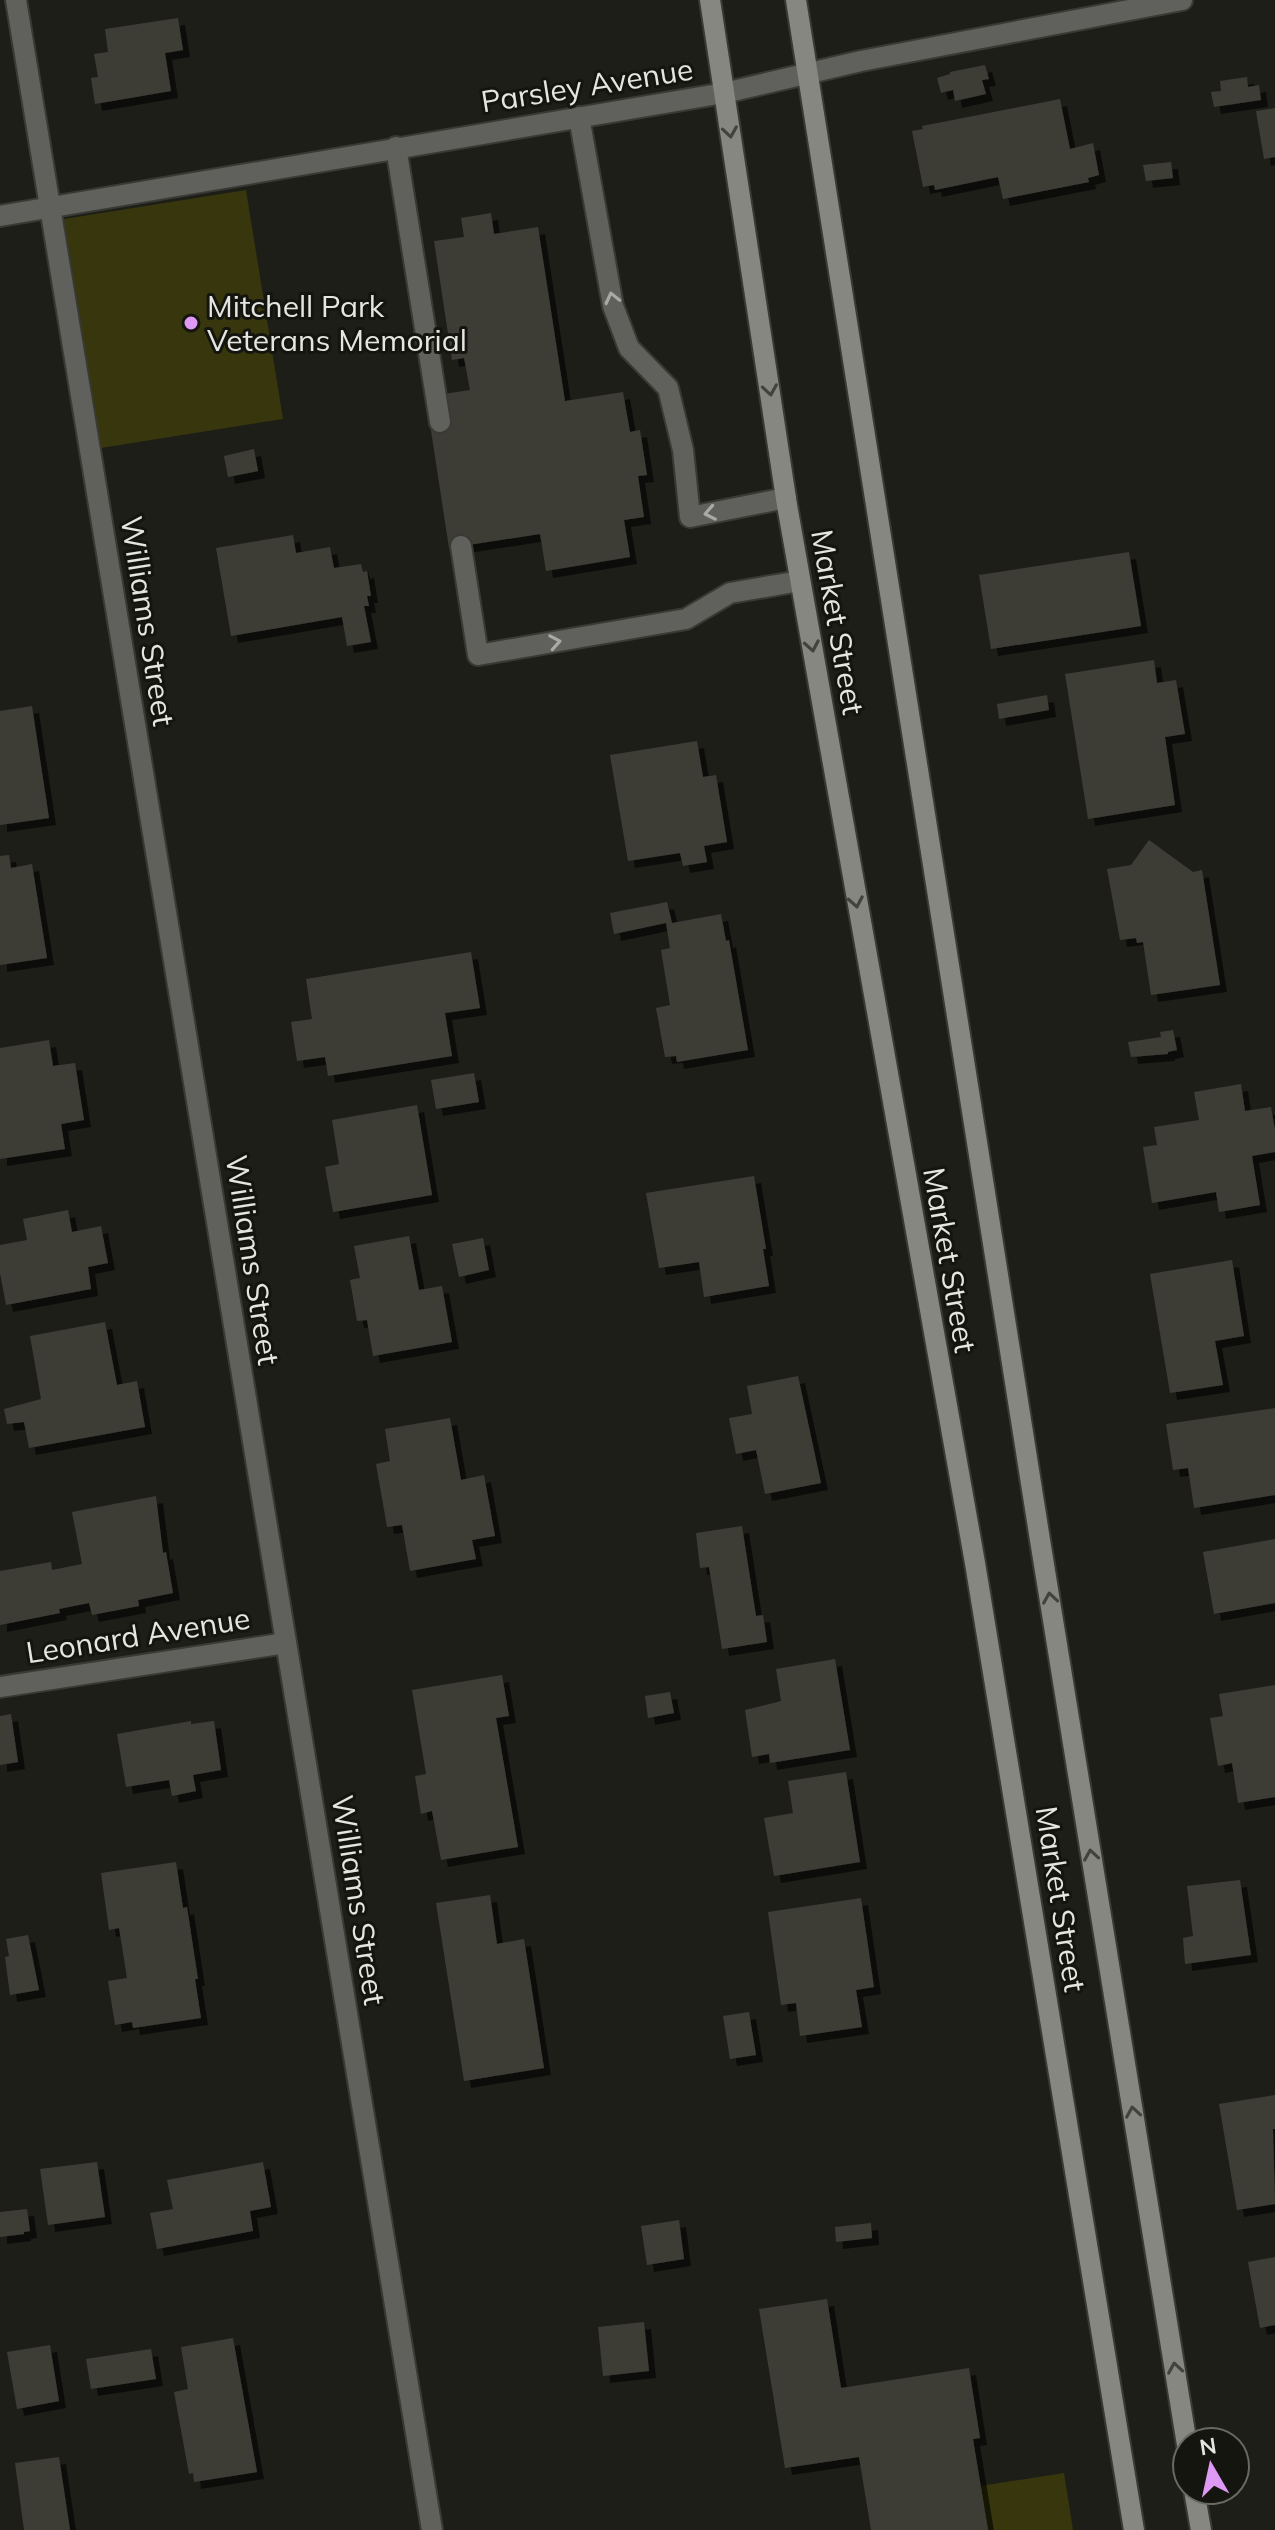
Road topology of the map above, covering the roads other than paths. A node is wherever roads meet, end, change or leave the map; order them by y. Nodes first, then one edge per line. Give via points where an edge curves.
1 (16, 0) edge
2 (710, 0) edge
3 (796, 0) edge
4 (1182, 0) edge
5 (809, 73) junction
6 (724, 93) junction
7 (579, 117) junction
8 (396, 147) junction
9 (50, 207) junction
10 (0, 216) edge
11 (440, 422) dead end
12 (786, 498) junction
13 (461, 546) dead end
14 (800, 581) junction
15 (286, 1643) junction
16 (0, 1687) edge
17 (1184, 2426) edge
18 (1197, 2506) edge
19 (432, 2530) edge
20 (1134, 2530) edge
21 (1201, 2530) edge

1 - 9 street, Williams Street
2 - 6 street, Market Street
3 - 5 street, Market Street
4 - 5 street, Parsley Avenue
5 - 6 street, Parsley Avenue
17 -> 5 street, Market Street
6 - 7 street, Parsley Avenue
6 -> 12 street, Market Street
7 - 8 street, Parsley Avenue
12 -> 7 street via 690,517 683,450 668,388 629,348 613,306
8 - 9 street, Parsley Avenue
8 - 11 street
9 - 10 street, Parsley Avenue
9 - 15 street, Williams Street
12 - 14 street, Market Street
13 -> 14 street via 478,655 686,619 730,593
14 -> 20 street, Market Street via 975,1563
15 - 16 street, Leonard Avenue
15 - 19 street, Williams Street
18 - 21 street

